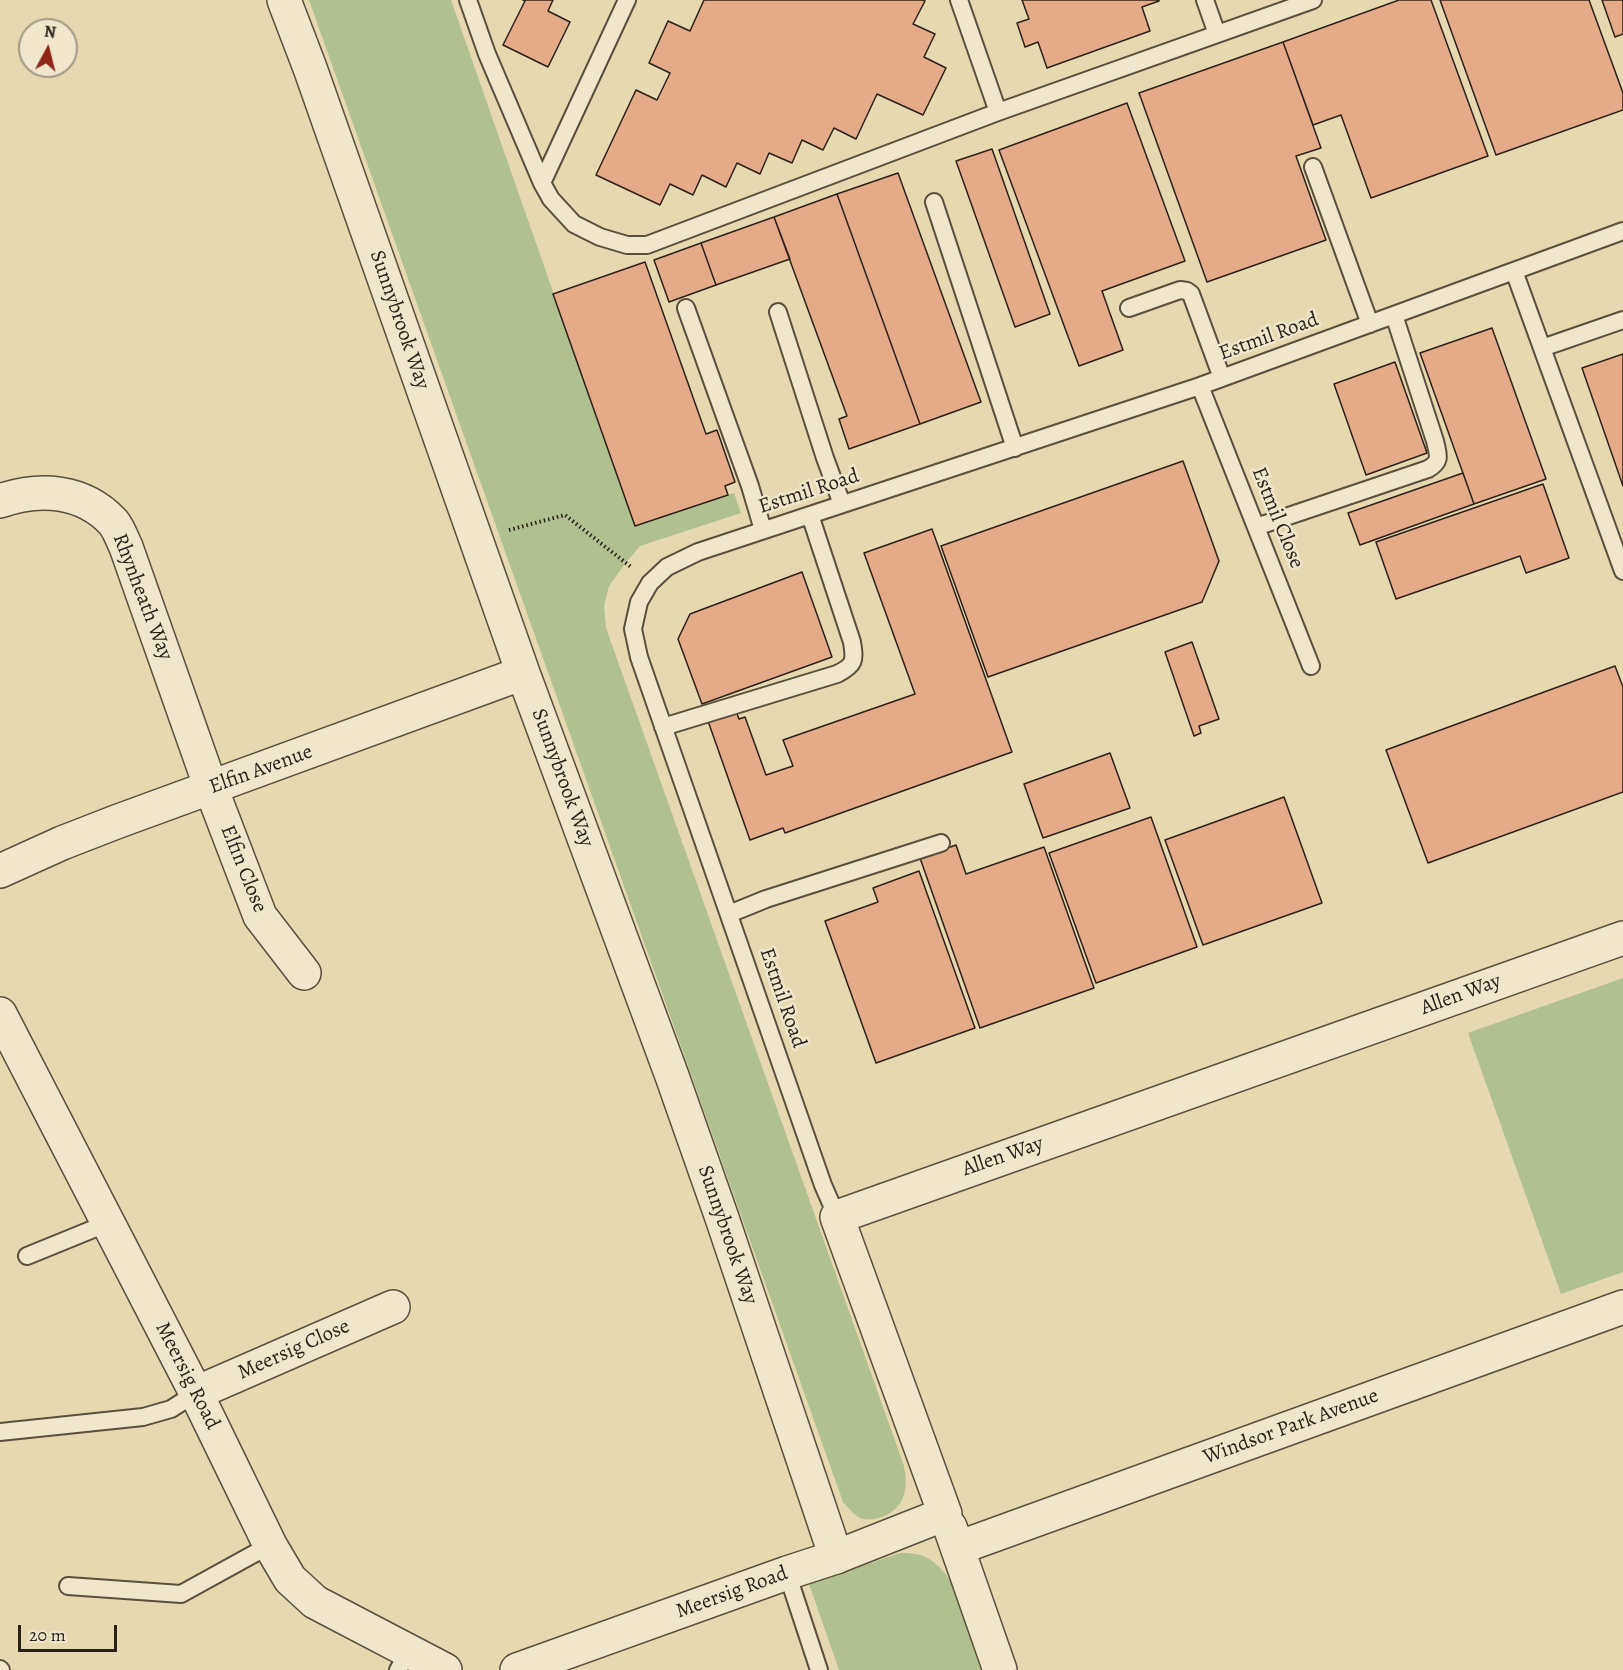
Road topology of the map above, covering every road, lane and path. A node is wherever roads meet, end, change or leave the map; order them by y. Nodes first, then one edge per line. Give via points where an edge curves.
1 (284, 0) edge
2 (468, 0) edge
3 (627, 0) edge
4 (959, 0) edge
5 (1205, 0) edge
6 (1313, 0) edge
7 (1217, 34) junction
8 (998, 112) junction
9 (1313, 167) dead end
10 (542, 183) junction
11 (934, 202) dead end
12 (1623, 231) edge
13 (1514, 271) junction
14 (686, 308) dead end
15 (1129, 308) dead end
16 (778, 312) dead end
17 (1394, 315) junction
18 (1623, 320) edge
19 (1370, 324) junction
20 (1542, 348) junction
21 (1222, 378) junction
22 (1200, 386) junction
23 (1015, 448) junction
24 (0, 501) edge
25 (842, 504) junction
26 (810, 515) junction
27 (1256, 527) junction
28 (763, 531) junction
29 (476, 539) junction
30 (1623, 571) edge
31 (650, 583) junction
32 (1311, 666) dead end
33 (523, 673) junction
34 (663, 727) junction
35 (211, 788) junction
36 (941, 843) dead end
37 (0, 871) edge
38 (729, 914) junction
39 (1623, 938) edge
40 (304, 974) dead end
41 (0, 1014) edge
42 (837, 1216) junction
43 (108, 1223) junction
44 (27, 1256) dead end
45 (393, 1307) dead end
46 (1623, 1307) edge
47 (196, 1393) junction
48 (0, 1432) edge
49 (945, 1514) junction
50 (270, 1545) junction
51 (958, 1548) junction
52 (836, 1557) junction
53 (787, 1573) junction
54 (68, 1586) dead end
55 (404, 1661) edge
56 (564, 1662) edge
57 (445, 1670) edge
58 (517, 1670) edge
59 (819, 1670) edge
60 (1000, 1670) edge

1 - 29 street, Sunnybrook Way
2 - 10 lane
3 - 10 lane
4 - 8 lane
5 - 7 lane
6 - 7 lane
7 - 8 lane
8 - 10 lane via 647,245 627,245 574,224
9 - 19 lane
11 - 23 lane
12 - 13 lane, Estmil Road
13 - 17 lane, Estmil Road
13 - 20 lane
14 - 28 lane
15 - 21 lane via 1180,290 1191,294
16 - 25 lane
17 - 19 lane, Estmil Road
17 - 27 lane via 1436,441 1436,465
18 - 20 lane
19 - 21 lane, Estmil Road
20 - 30 lane
21 - 22 lane, Estmil Road
22 - 23 lane, Estmil Road
22 - 27 lane, Estmil Close
23 - 25 lane, Estmil Road
24 - 35 street, Rhynheath Way via 51,493 71,496 88,502 114,523 126,547
25 - 26 lane, Estmil Road
26 - 28 lane, Estmil Road
26 - 34 lane via 852,642 855,657 850,667
27 - 32 lane, Estmil Close
28 - 31 lane, Estmil Road via 698,552 667,567
29 - 31 path via 565,515
29 - 33 street, Sunnybrook Way
31 - 34 lane, Estmil Road via 639,602 633,629
33 - 35 street, Elfin Avenue
33 - 52 street, Sunnybrook Way via 672,1076
34 - 38 lane, Estmil Road
35 - 37 street, Elfin Avenue via 62,843
35 - 40 street, Elfin Close via 260,916
36 - 38 lane
38 - 42 lane, Estmil Road
39 - 42 street, Allen Way
41 - 43 street, Meersig Road
42 - 49 street
43 - 44 lane
43 - 47 street, Meersig Road
45 - 47 street, Meersig Close
46 - 51 street, Windsor Park Avenue
47 - 48 lane via 171,1408 143,1417
47 - 50 street, Meersig Road
49 - 51 street
49 - 52 street, Meersig Road
50 - 54 lane via 181,1594
50 - 55 street, Meersig Road via 290,1580 315,1602
51 - 60 street
52 - 53 street, Meersig Road
53 - 56 street, Meersig Road
53 - 59 lane
55 - 57 street, Meersig Road
56 - 58 street, Meersig Road

